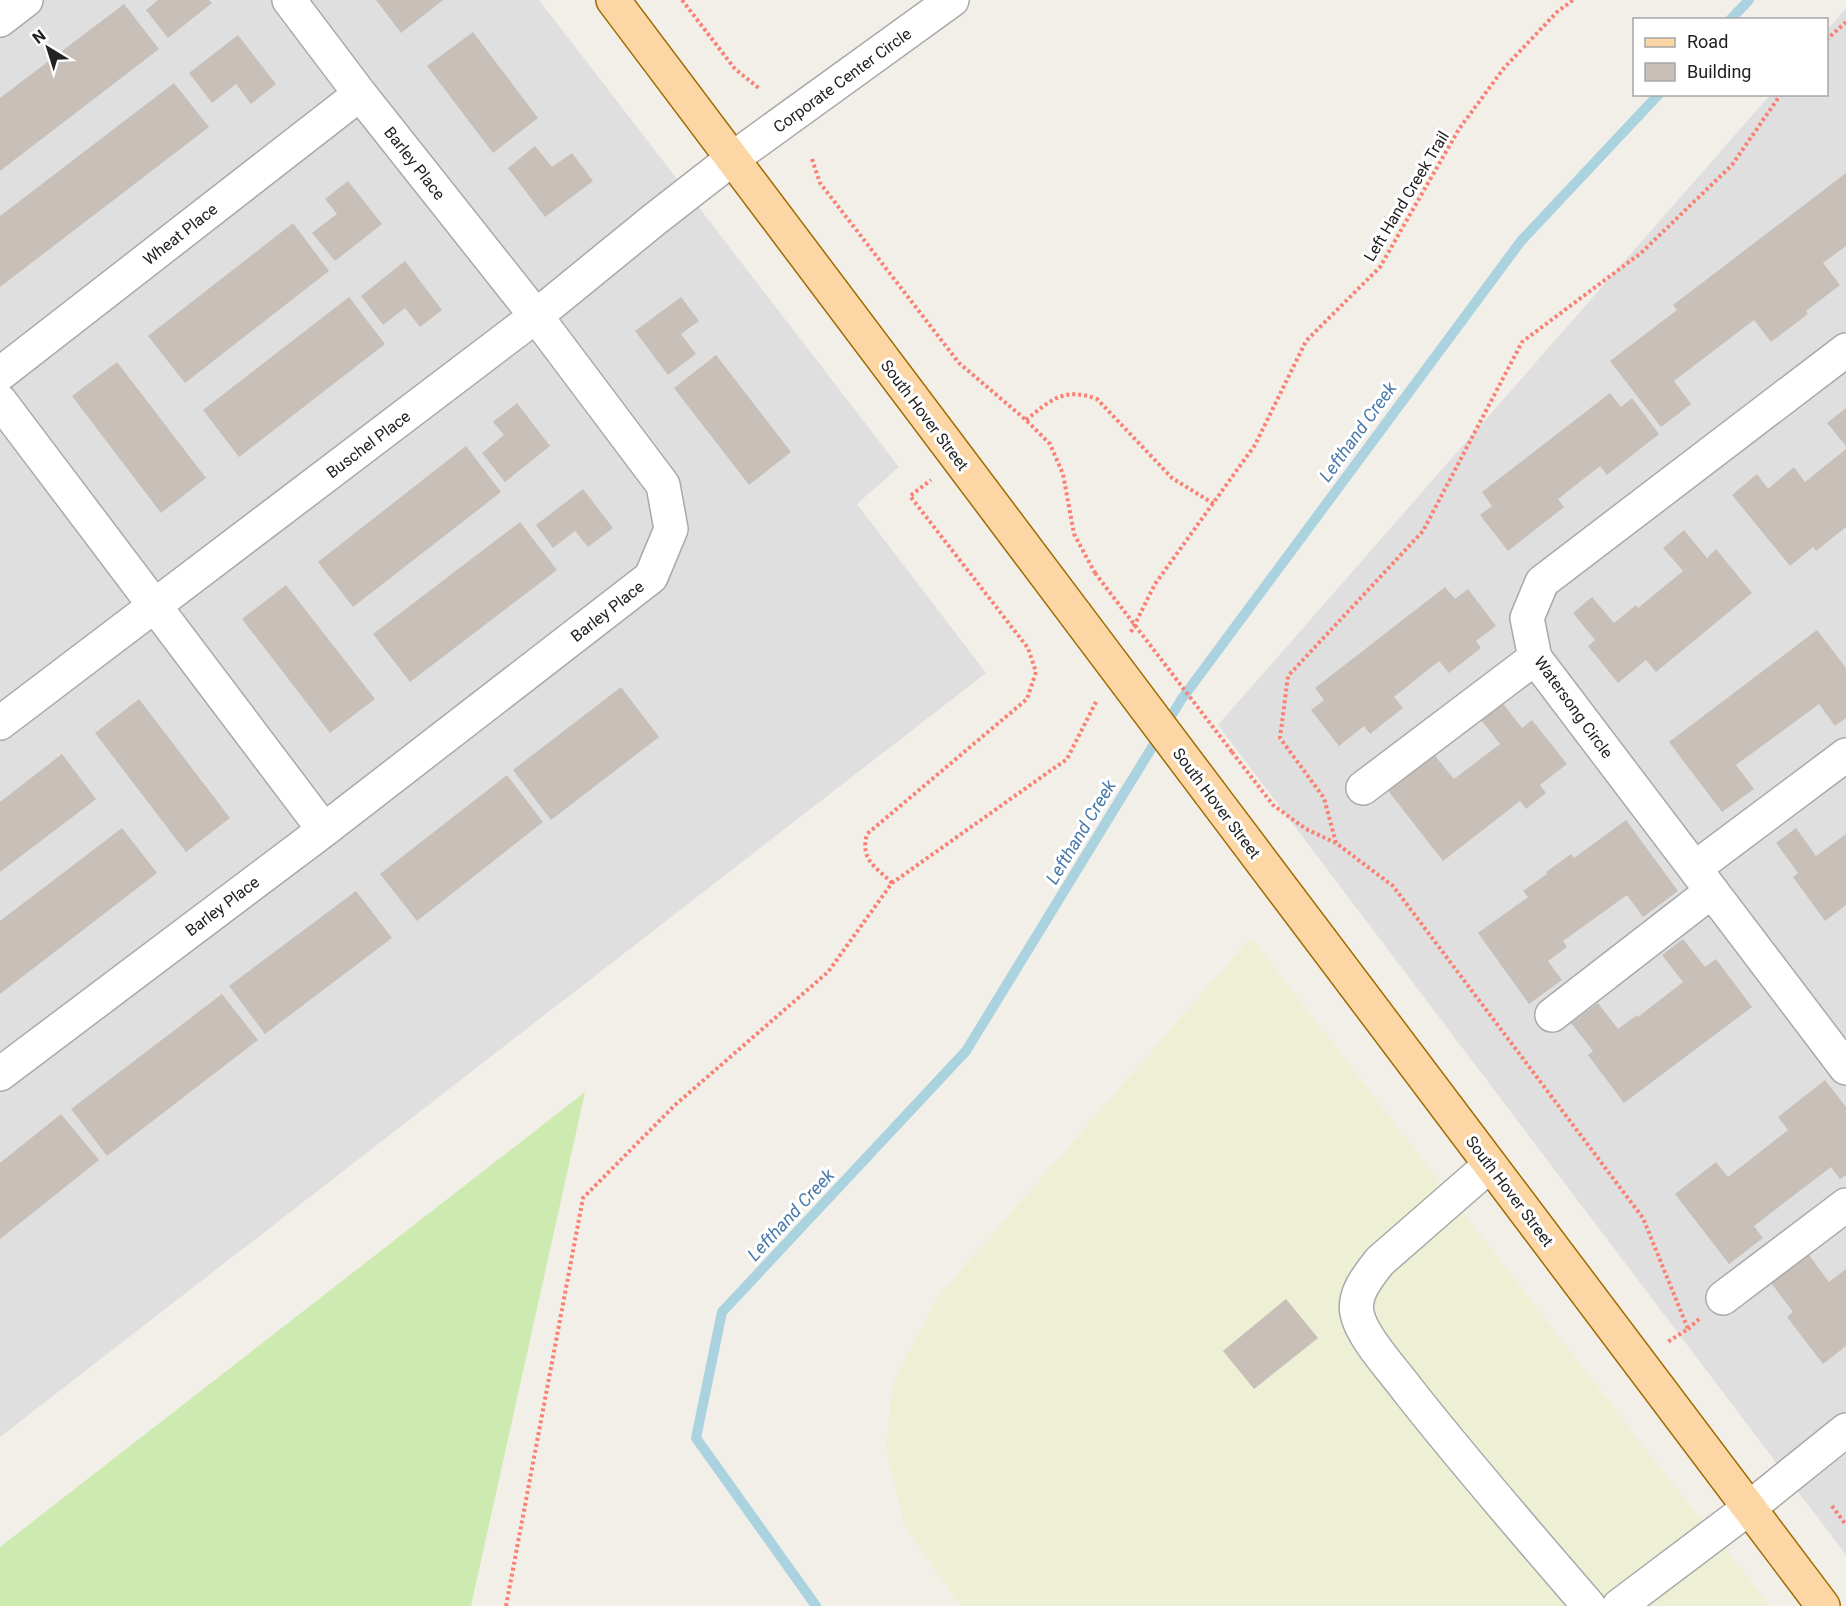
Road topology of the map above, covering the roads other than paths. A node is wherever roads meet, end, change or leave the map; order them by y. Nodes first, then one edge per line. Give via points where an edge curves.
1 (26, 0) edge
2 (289, 0) edge
3 (612, 0) edge
4 (952, 0) edge
5 (0, 20) edge
6 (360, 94) junction
7 (732, 159) junction
8 (536, 315) junction
9 (1846, 350) edge
10 (0, 374) edge
11 (0, 401) edge
12 (155, 606) junction
13 (1535, 657) junction
14 (0, 723) edge
15 (1846, 755) edge
16 (1363, 788) dead end
17 (324, 830) junction
18 (1703, 879) junction
19 (1552, 1015) dead end
20 (1846, 1068) edge
21 (0, 1074) edge
22 (1490, 1165) junction
23 (1846, 1205) edge
24 (1723, 1298) dead end
25 (1846, 1430) edge
26 (1749, 1508) junction
27 (1589, 1606) edge
28 (1618, 1606) edge
29 (1823, 1606) edge

1 - 5 street
2 - 6 street, Barley Place
3 - 7 main road, South Hover Street
4 - 7 street, Corporate Center Circle
6 - 8 street, Barley Place
6 - 10 street, Wheat Place
7 - 8 street, Buschel Place
7 - 22 main road, South Hover Street, bridge
8 - 12 street, Buschel Place
8 - 17 street, Barley Place via 663,485 671,530 651,577
9 - 13 street, Watersong Circle via 1542,582 1527,618
11 - 12 street
12 - 14 street, Buschel Place
12 - 17 street
13 - 16 street
13 - 18 street, Watersong Circle
15 - 18 street
17 - 21 street, Barley Place
18 - 19 street
18 - 20 street, Watersong Circle
22 - 26 main road, South Hover Street
22 - 27 street via 1380,1261 1365,1280 1356,1310 1377,1350 1456,1451
23 - 24 street
25 - 26 street
26 - 28 street
26 - 29 main road, South Hover Street

